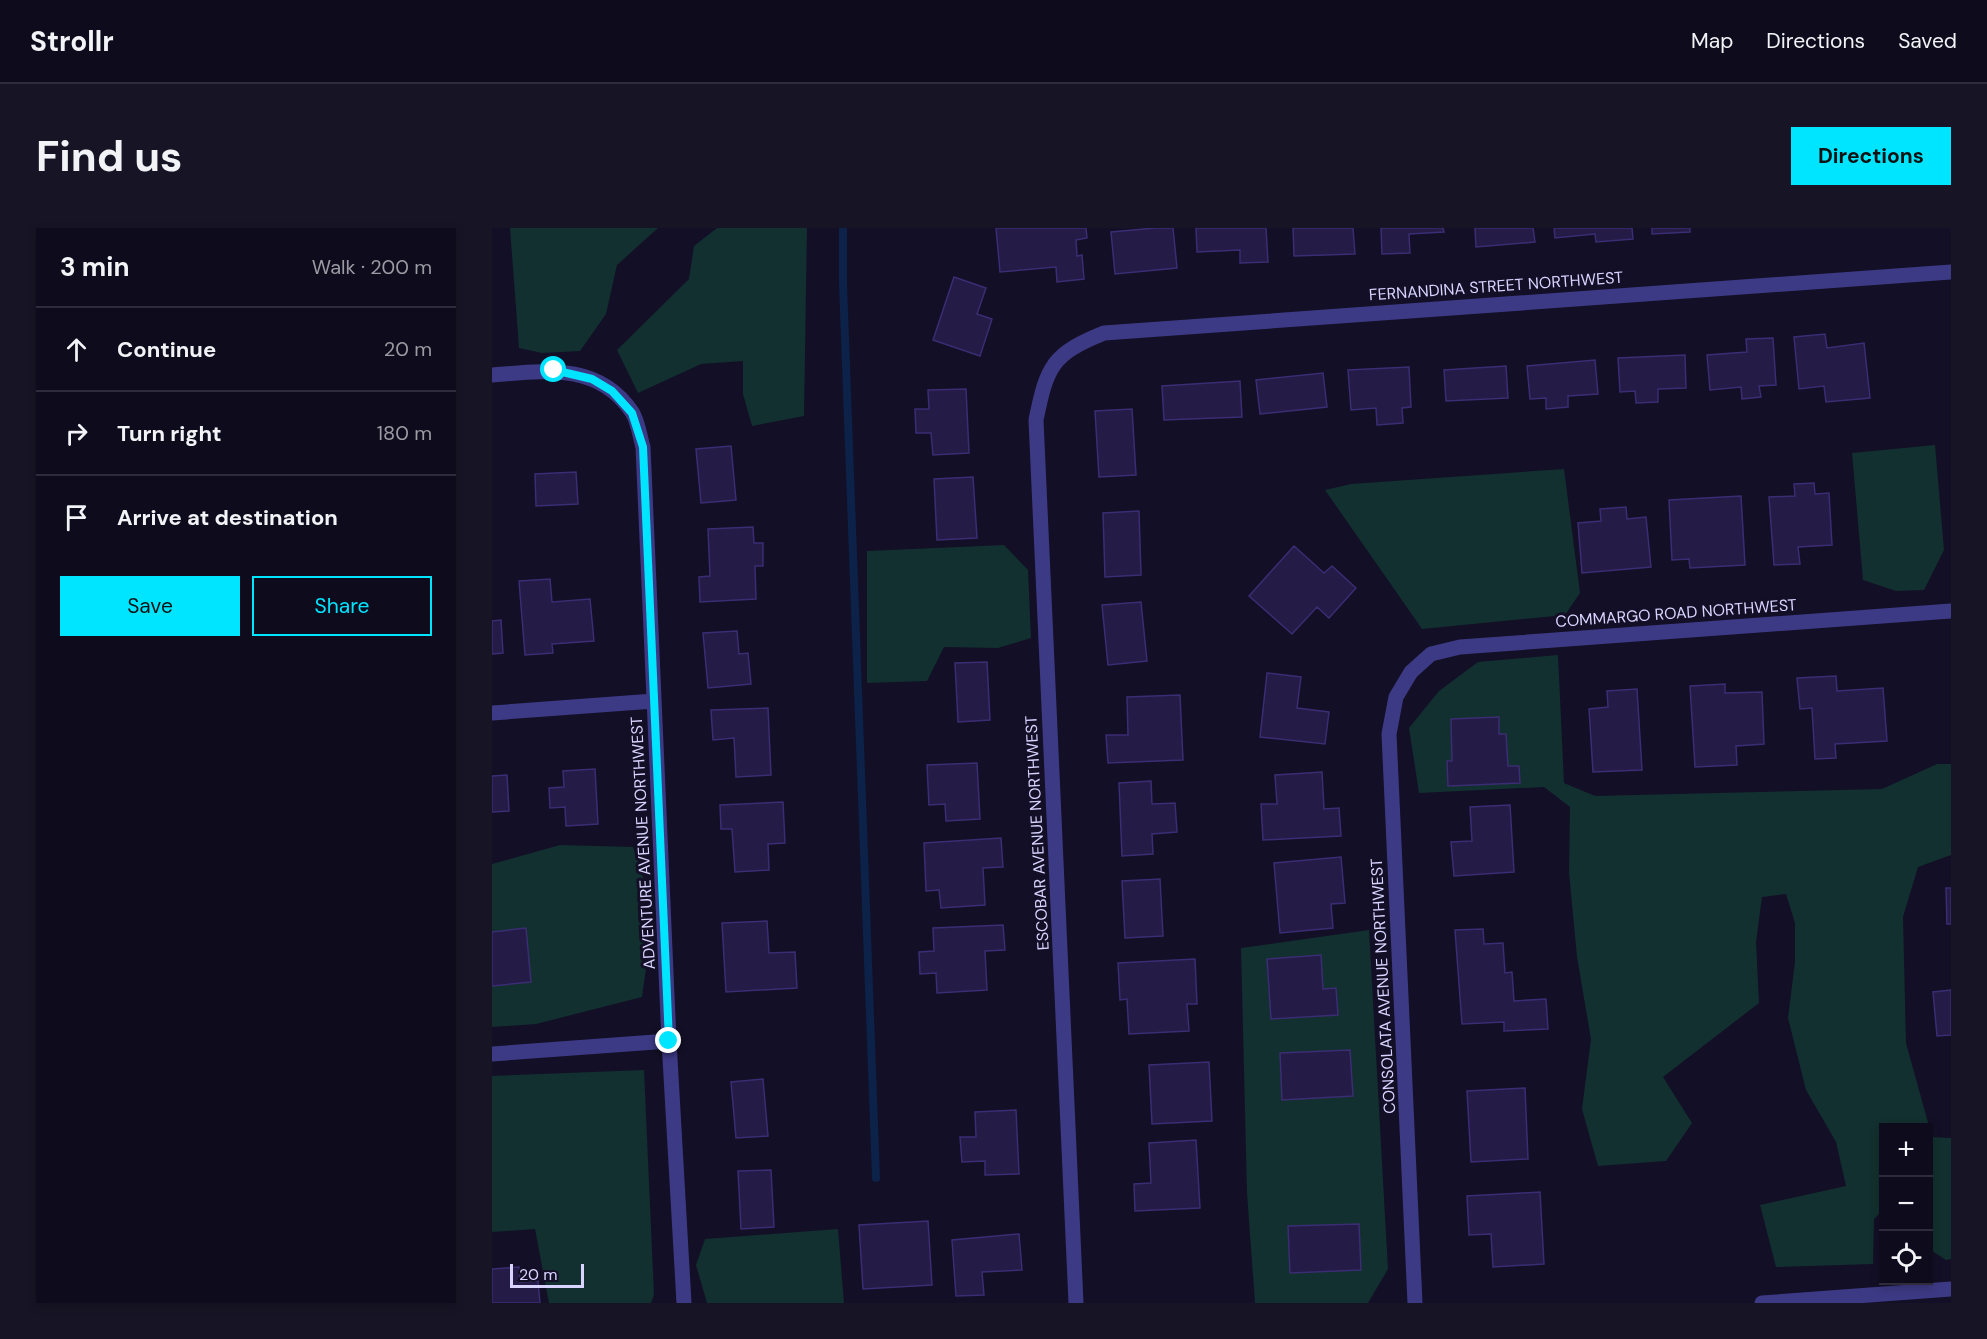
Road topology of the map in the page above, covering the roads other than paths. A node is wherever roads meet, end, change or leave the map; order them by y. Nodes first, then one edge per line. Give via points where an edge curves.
1 (1951, 272) edge
2 (1053, 363) joint
3 (492, 375) edge
4 (1951, 611) edge
5 (1411, 672) joint
6 (654, 701) junction
7 (492, 713) edge
8 (669, 1041) junction
9 (492, 1054) edge
10 (1951, 1289) edge
11 (684, 1303) edge
12 (1076, 1303) edge
13 (1415, 1303) edge
14 (1762, 1303) edge

1 - 2 street, FERNANDINA STREET NORTHWEST via 1104,333 1076,344
2 - 12 street, ESCOBAR AVENUE NORTHWEST via 1042,389 1036,420
3 - 6 street, ADVENTURE AVENUE NORTHWEST via 554,370 592,379 612,391 632,413 643,447
4 - 5 street, COMMARGO ROAD NORTHWEST via 1460,647 1431,654
5 - 13 street, CONSOLATA AVENUE NORTHWEST via 1396,697 1389,734
6 - 7 street
6 - 8 street, ADVENTURE AVENUE NORTHWEST
8 - 9 street
8 - 11 street, ADVENTURE AVENUE NORTHWEST
10 - 14 street

